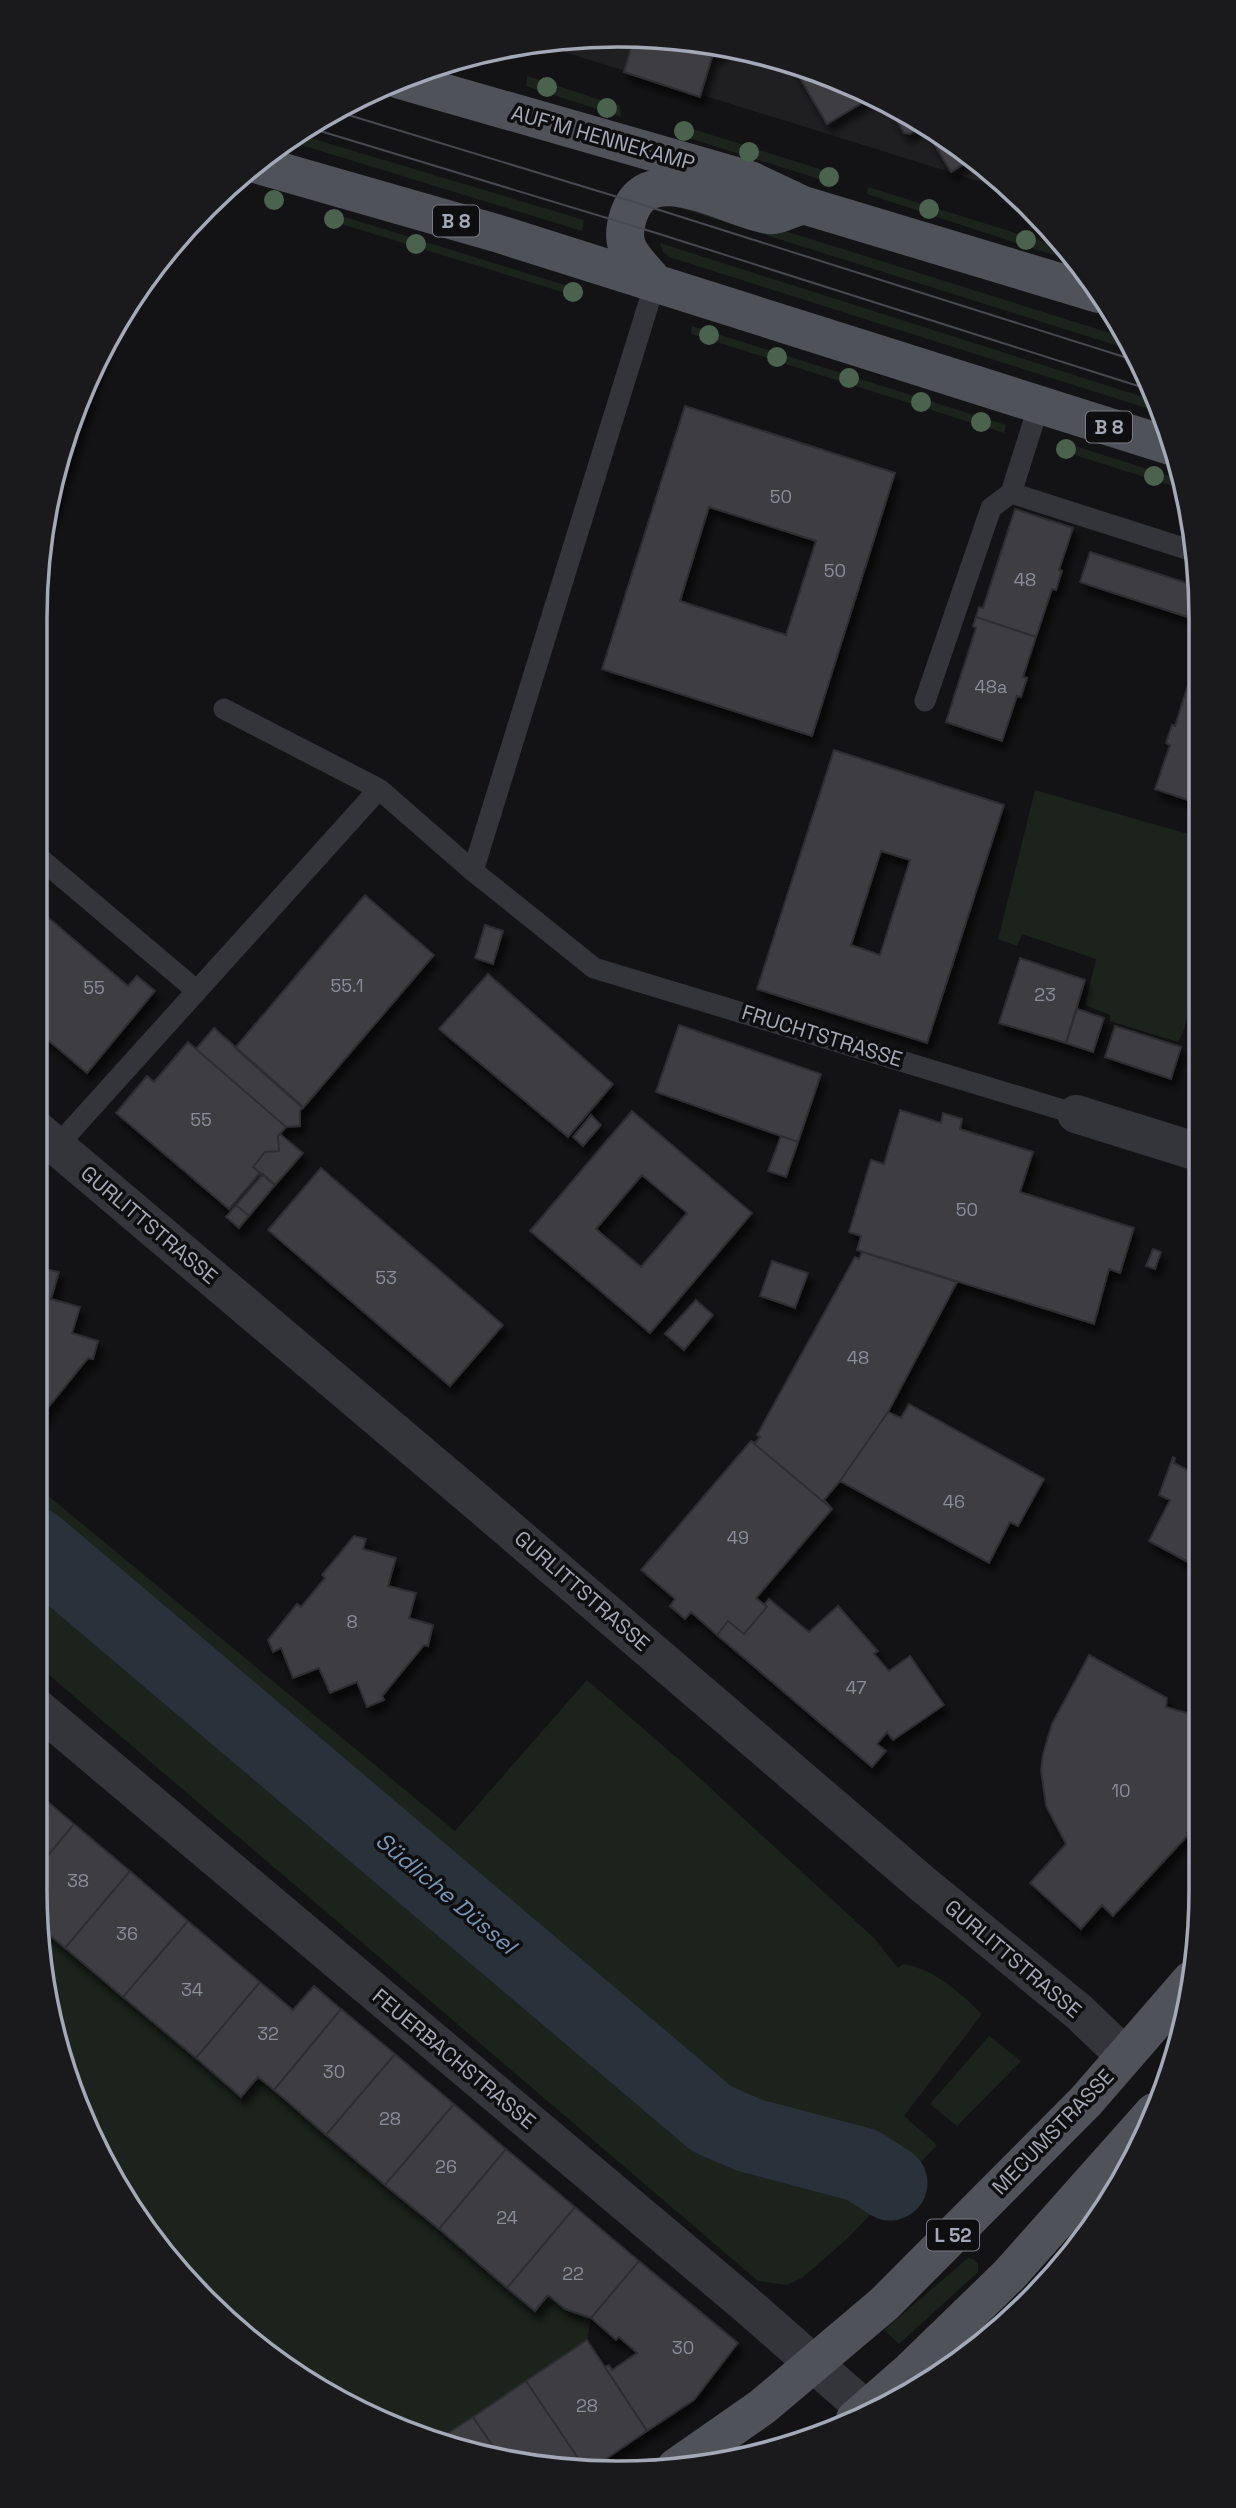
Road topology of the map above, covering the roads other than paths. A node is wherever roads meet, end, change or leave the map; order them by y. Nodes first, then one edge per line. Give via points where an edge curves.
1 (417, 85) edge
2 (268, 168) edge
3 (803, 205) junction
4 (655, 283) junction
5 (1085, 290) edge
6 (1044, 406) junction
7 (1153, 422) edge
8 (1161, 443) edge
9 (1011, 493) junction
10 (1184, 548) edge
11 (925, 701) dead end
12 (224, 709) dead end
13 (379, 789) junction
14 (47, 864) edge
15 (473, 871) junction
16 (197, 991) junction
17 (1076, 1114) joint
18 (47, 1137) edge
19 (47, 1139) edge
20 (1189, 1149) edge
21 (47, 1716) edge
22 (1179, 1994) edge
23 (1125, 2056) junction
24 (1133, 2136) edge
25 (816, 2364) junction
26 (887, 2393) edge
27 (857, 2408) edge
28 (693, 2456) edge

1 - 3 main road, AUF'M HENNEKAMP via 750,180
2 - 4 main road, B 8
3 - 4 main road, AUF'M HENNEKAMP via 771,216 680,187 645,193 634,202 623,234 625,245
3 - 5 main road, AUF'M HENNEKAMP
4 - 6 main road, B 8
4 - 15 lane
6 - 7 street via 1091,405
6 - 8 main road, B 8
6 - 9 lane
9 - 10 lane
9 - 11 lane via 991,508
12 - 13 lane, FRUCHTSTRASSE
13 - 15 lane, FRUCHTSTRASSE
13 - 16 lane
14 - 16 lane
15 - 17 lane, FRUCHTSTRASSE via 594,968
16 - 18 lane
17 - 20 street, FRUCHTSTRASSE
19 - 23 street, GURLITTSTRASSE via 1079,2012
21 - 25 street, FEUERBACHSTRASSE
22 - 23 main road, MECUMSTRASSE / L 52
23 - 25 main road, MECUMSTRASSE / L 52 via 893,2294
24 - 26 main road via 1009,2275
25 - 27 street, FEUERBACHSTRASSE
25 - 28 main road, L 52

